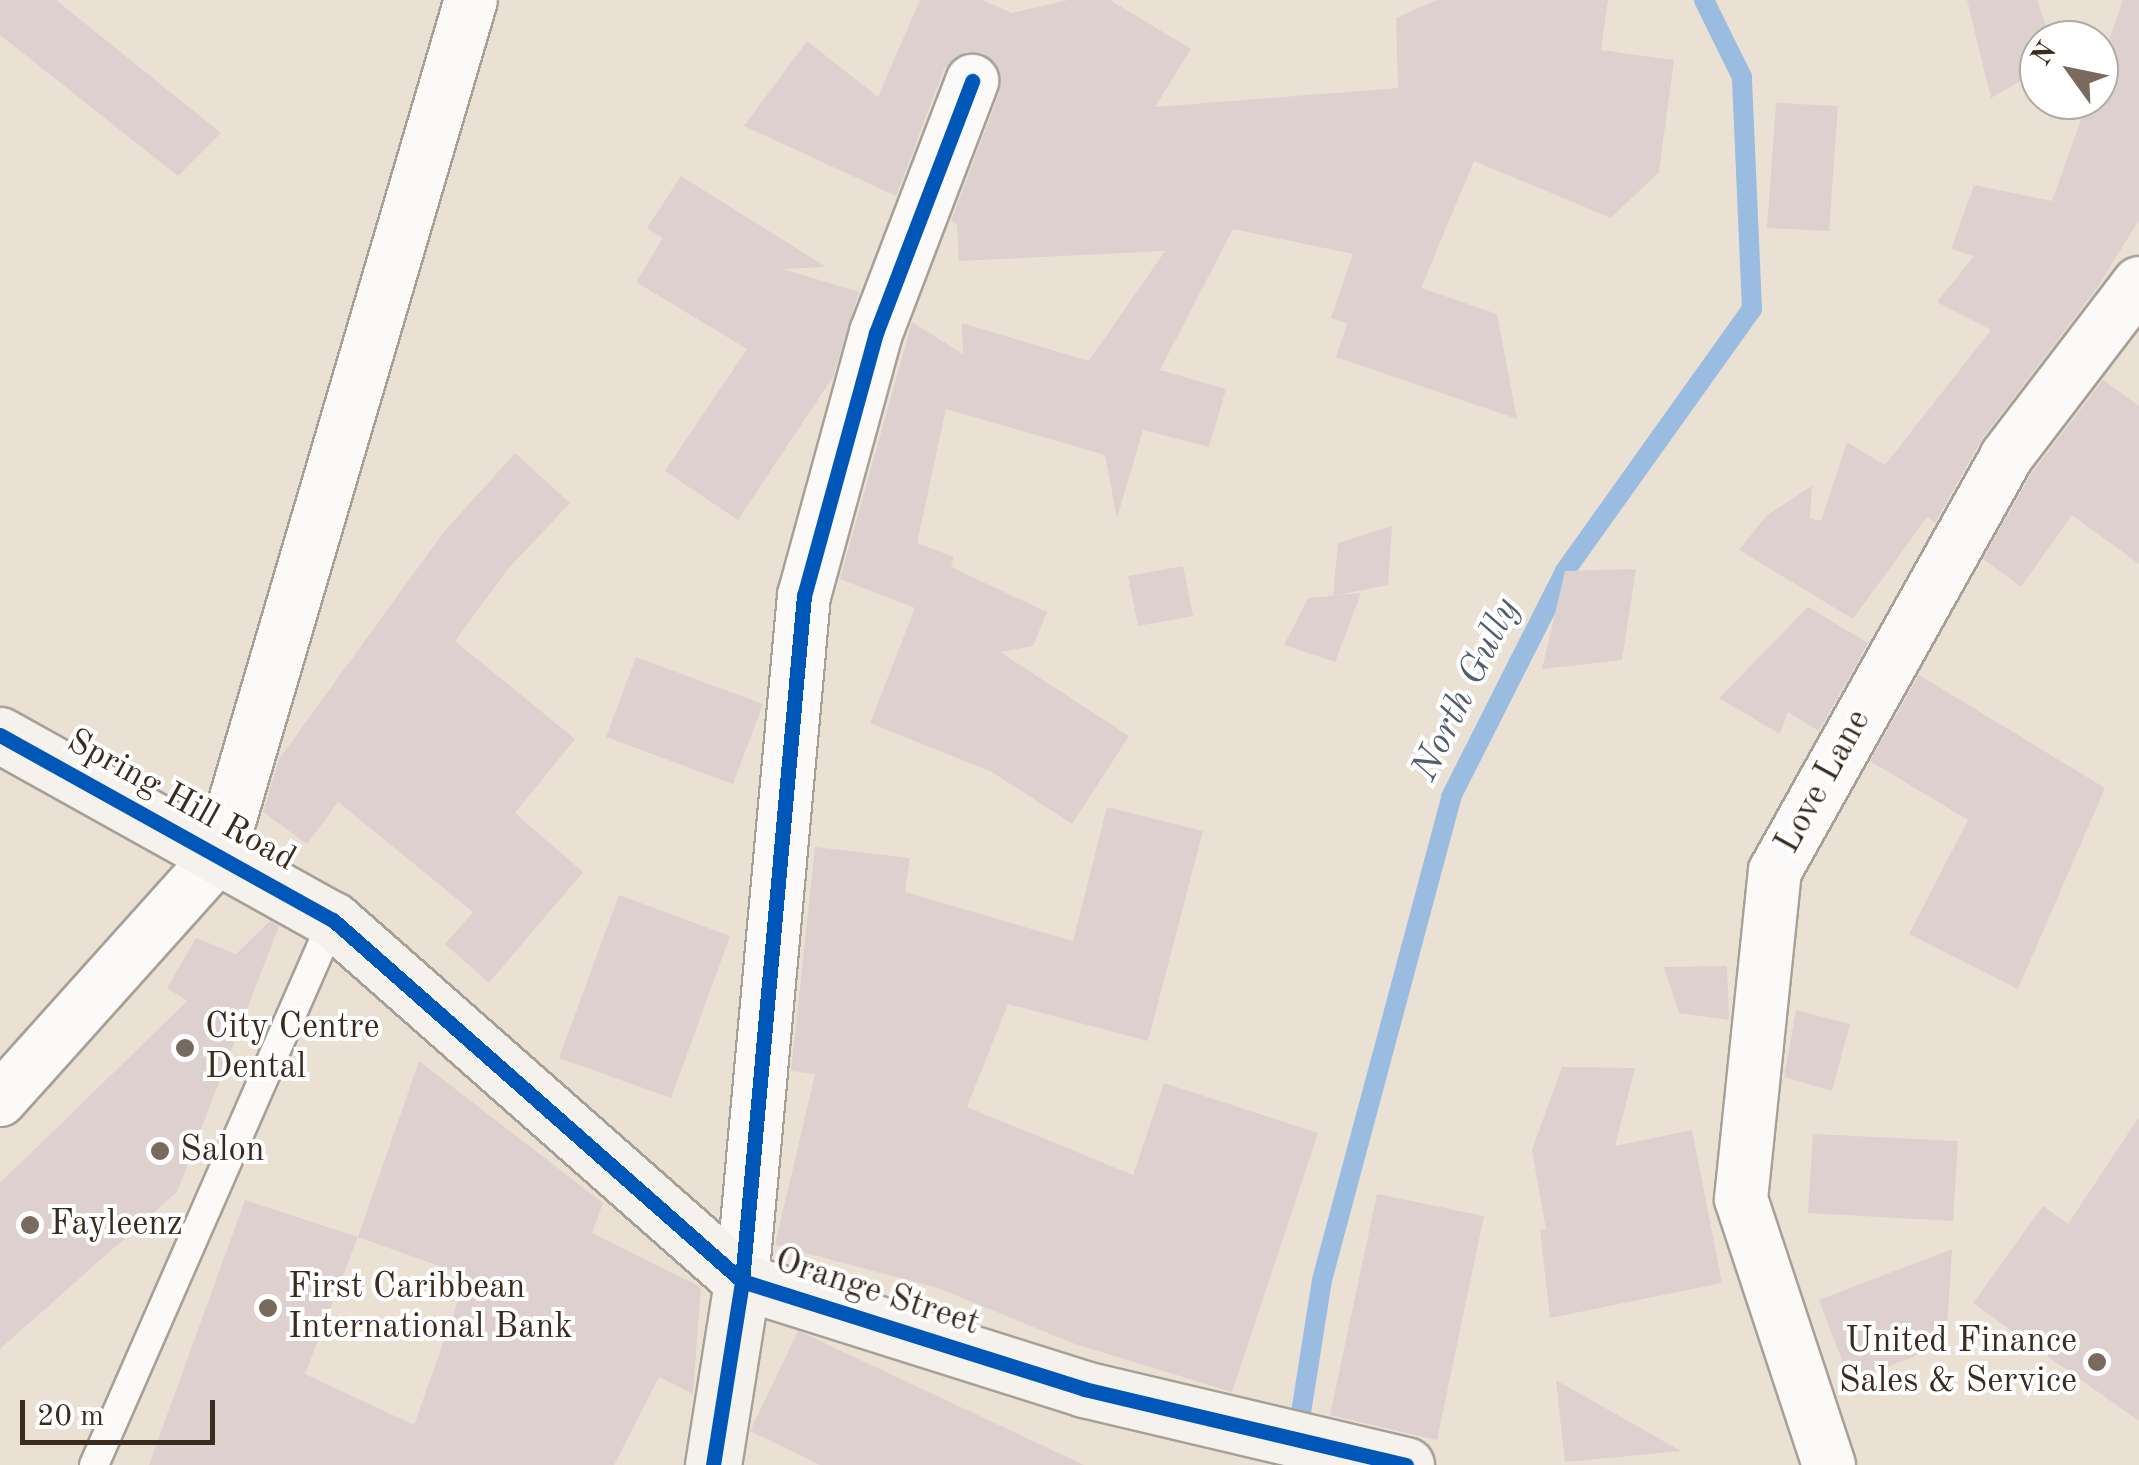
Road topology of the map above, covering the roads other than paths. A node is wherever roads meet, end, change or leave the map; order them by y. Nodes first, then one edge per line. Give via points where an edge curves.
1 (470, 0) edge
2 (972, 81) dead end
3 (2139, 283) edge
4 (0, 735) edge
5 (219, 856) junction
6 (333, 920) junction
7 (0, 1100) edge
8 (742, 1281) junction
9 (94, 1465) edge
10 (713, 1465) edge
11 (1406, 1465) edge
12 (1830, 1465) edge

1 - 5 street
2 - 8 street via 876,333 804,596
3 - 12 street, Love Lane via 2006,458 1775,870 1741,1199
4 - 5 street, Spring Hill Road
5 - 6 street, Spring Hill Road
5 - 7 street
6 - 8 street, Orange Street
6 - 9 lane
8 - 10 street
8 - 11 street, Orange Street via 1084,1389

